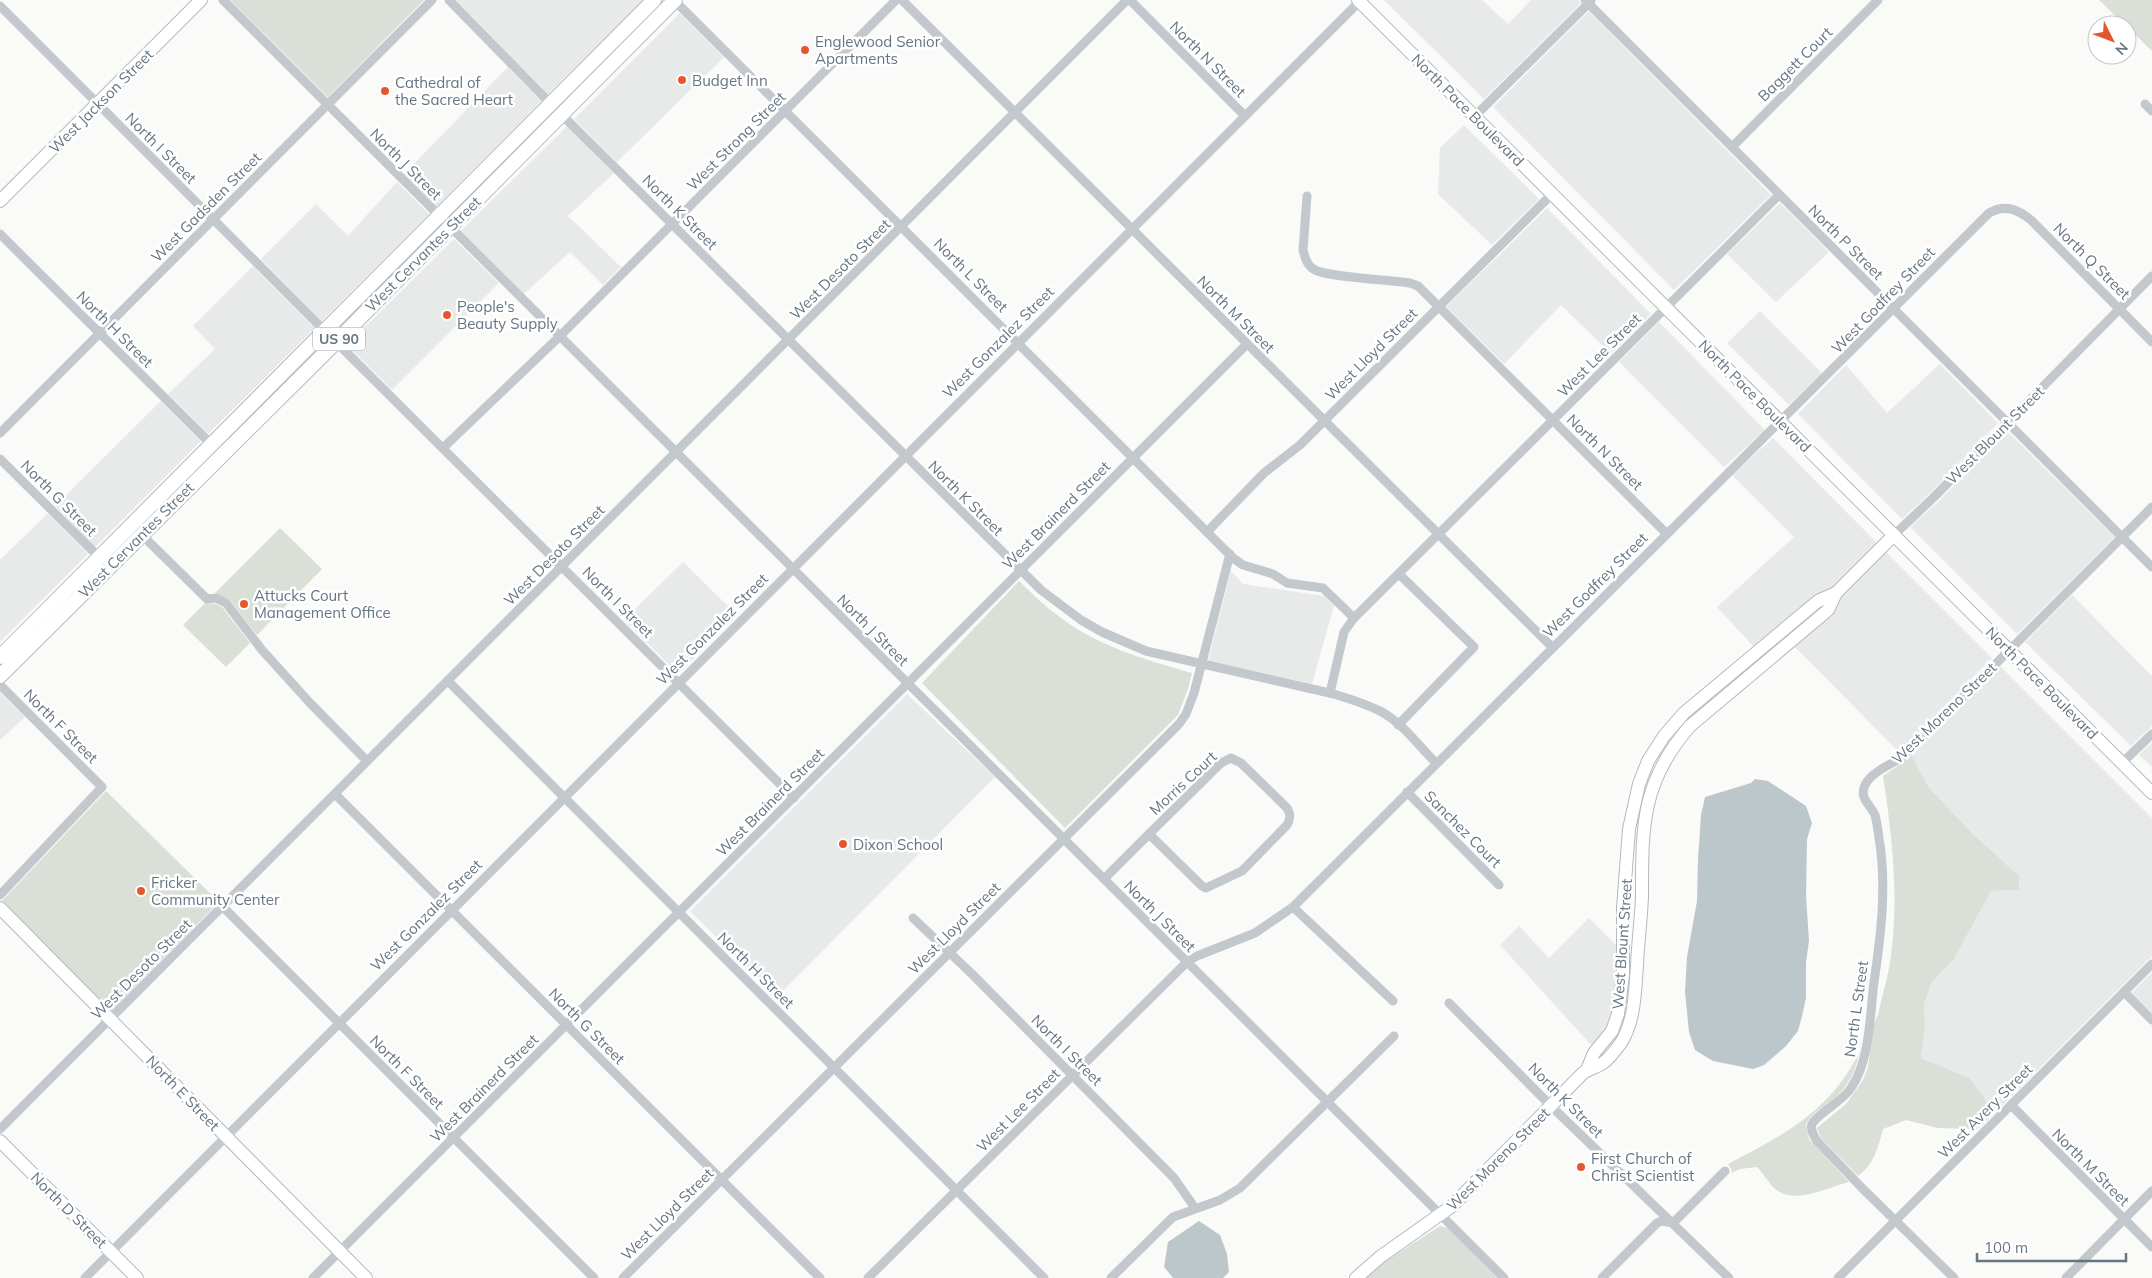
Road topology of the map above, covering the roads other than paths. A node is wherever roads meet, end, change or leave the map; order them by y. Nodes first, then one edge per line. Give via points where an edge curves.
1 (201, 0) edge
2 (223, 0) edge
3 (432, 0) edge
4 (449, 0) edge
5 (654, 0) edge
6 (674, 0) edge
7 (896, 0) edge
8 (902, 0) edge
9 (1128, 0) edge
10 (1359, 0) edge
11 (1878, 0) edge
12 (1588, 1) edge
13 (0, 6) edge
14 (550, 103) junction
15 (98, 104) junction
16 (328, 104) junction
17 (786, 111) junction
18 (1014, 113) junction
19 (561, 114) junction
20 (1245, 116) junction
21 (1474, 116) junction
22 (1732, 147) junction
23 (1552, 194) junction
24 (1779, 195) junction
25 (1308, 196) dead end
26 (0, 201) edge
27 (2008, 207) joint
28 (439, 217) junction
29 (213, 219) junction
30 (672, 224) junction
31 (902, 226) junction
32 (449, 227) junction
33 (1130, 229) junction
34 (0, 234) edge
35 (2152, 276) edge
36 (1439, 306) junction
37 (1666, 307) junction
38 (2120, 308) junction
39 (1893, 309) junction
40 (324, 330) junction
41 (100, 333) junction
42 (560, 336) junction
43 (788, 340) junction
44 (336, 342) junction
45 (1017, 342) junction
46 (2152, 342) edge
47 (1246, 345) junction
48 (1323, 420) junction
49 (1553, 420) junction
50 (1781, 422) junction
51 (2006, 423) junction
52 (0, 433) edge
53 (211, 444) junction
54 (443, 448) junction
55 (676, 452) junction
56 (904, 456) junction
57 (1132, 458) junction
58 (0, 459) edge
59 (189, 467) junction
60 (2152, 507) edge
61 (1207, 532) junction
62 (1666, 533) junction
63 (142, 534) junction
64 (1438, 534) junction
65 (1894, 535) junction
66 (2122, 537) junction
67 (1230, 554) junction
68 (99, 557) junction
69 (563, 566) junction
70 (2152, 567) edge
71 (792, 568) junction
72 (1021, 571) junction
73 (1398, 574) junction
74 (1836, 593) junction
75 (1354, 618) junction
76 (52, 624) junction
77 (1552, 647) junction
78 (2009, 650) junction
79 (0, 657) edge
80 (1201, 665) junction
81 (0, 676) edge
82 (448, 681) junction
83 (678, 682) junction
84 (1718, 683) junction
85 (908, 684) junction
86 (0, 685) edge
87 (1330, 693) junction
88 (1727, 694) junction
89 (1398, 725) junction
90 (2152, 734) edge
91 (367, 762) junction
92 (1436, 763) junction
93 (2122, 763) junction
94 (1407, 792) junction
95 (2152, 793) edge
96 (335, 794) junction
97 (563, 797) junction
98 (794, 798) junction
99 (1875, 816) joint
100 (1631, 818) junction
101 (1644, 821) junction
102 (1150, 834) junction
103 (1064, 839) junction
104 (1104, 879) junction
105 (1499, 885) dead end
106 (0, 895) edge
107 (222, 906) junction
108 (1293, 907) junction
109 (0, 908) edge
110 (451, 910) junction
111 (678, 912) junction
112 (913, 918) dead end
113 (949, 952) junction
114 (1187, 962) junction
115 (2152, 964) edge
116 (2124, 992) junction
117 (1393, 1002) dead end
118 (1449, 1002) dead end
119 (111, 1019) junction
120 (2152, 1020) edge
121 (339, 1023) junction
122 (566, 1025) junction
123 (1394, 1036) dead end
124 (834, 1067) junction
125 (1587, 1070) junction
126 (1073, 1076) junction
127 (1328, 1102) junction
128 (2011, 1105) junction
129 (1551, 1106) junction
130 (0, 1130) edge
131 (225, 1137) junction
132 (454, 1138) junction
133 (0, 1141) edge
134 (1725, 1171) dead end
135 (721, 1180) junction
136 (956, 1190) junction
137 (2152, 1191) edge
138 (1195, 1208) junction
139 (1440, 1214) junction
140 (2124, 1219) junction
141 (1896, 1220) junction
142 (1673, 1223) junction
143 (2152, 1247) edge
144 (111, 1252) junction
145 (340, 1252) junction
146 (85, 1278) edge
147 (138, 1278) edge
148 (313, 1278) edge
149 (366, 1278) edge
150 (594, 1278) edge
151 (623, 1278) edge
152 (820, 1278) edge
153 (868, 1278) edge
154 (1044, 1278) edge
155 (1110, 1278) edge
156 (1356, 1278) edge
157 (1504, 1278) edge
158 (1602, 1278) edge
159 (1729, 1278) edge
160 (1838, 1278) edge
161 (1954, 1278) edge
162 (2066, 1278) edge

1 - 15 street, West Jackson Street
2 - 16 street, North J Street
3 - 16 street, West Gadsden Street
4 - 14 street
5 - 14 main road, West Cervantes Street / US 90
6 - 17 street, North L Street
6 - 19 main road, West Cervantes Street / US 90
7 - 17 street, West Strong Street
8 - 18 street, North M Street
9 - 18 street, West Desoto Street
9 - 20 street, North N Street
10 - 20 street, West Gonzalez Street
10 - 21 street, North Pace Boulevard
11 - 22 street, Baggett Court
12 - 21 street
12 - 22 street, North P Street
13 - 15 street, North I Street
14 - 28 main road, West Cervantes Street / US 90
15 - 26 street, West Jackson Street
15 - 29 street, North I Street
16 - 28 street, North J Street
16 - 29 street, West Gadsden Street
17 - 30 street, West Strong Street
17 - 31 street, North L Street
18 - 31 street, West Desoto Street
18 - 33 street, North M Street
19 - 30 street, North K Street
19 - 32 main road, West Cervantes Street / US 90
20 - 33 street, West Gonzalez Street
21 - 23 street, North Pace Boulevard
22 - 24 street, North P Street
23 - 36 street, West Lloyd Street
23 - 37 street, North Pace Boulevard
24 - 37 street, West Lee Street
24 - 39 street, North P Street
25 - 36 street, North N Street via 1303,250 1314,270 1410,282
27 - 38 street, North Q Street via 2031,220
27 - 39 street, West Godfrey Street via 1995,209 1981,218
28 - 32 street, North J Street
28 - 40 main road, West Cervantes Street / US 90
29 - 40 street, North I Street
29 - 41 street, West Gadsden Street
30 - 42 street, West Strong Street
30 - 43 street, North K Street
31 - 43 street, West Desoto Street
31 - 45 street, North L Street
32 - 42 street, North J Street
32 - 44 main road, West Cervantes Street / US 90
33 - 45 street, West Gonzalez Street
33 - 47 street, North M Street
34 - 41 street, North H Street
35 - 38 street, West Blount Street
36 - 48 street, West Lloyd Street
36 - 49 street, North N Street
37 - 49 street, West Lee Street
37 - 50 street, North Pace Boulevard
38 - 46 street, North Q Street
38 - 51 street, West Blount Street
39 - 50 street, West Godfrey Street
39 - 51 street, North P Street
40 - 53 main road, West Cervantes Street / US 90
41 - 52 street, West Gadsden Street
41 - 53 street, North H Street
42 - 54 street, West Strong Street
42 - 55 street, North J Street
43 - 55 street, West Desoto Street
43 - 56 street, North K Street
44 - 54 street, North I Street
44 - 63 main road, West Cervantes Street / US 90
45 - 56 street, West Gonzalez Street
45 - 57 street, North L Street
47 - 48 street, North M Street
47 - 57 street, West Brainerd Street
48 - 61 street, West Lloyd Street via 1300,445 1264,473
48 - 64 street, North M Street
49 - 62 street, North N Street
49 - 64 street, West Lee Street
50 - 62 street, West Godfrey Street
50 - 65 street, North Pace Boulevard
51 - 65 street, West Blount Street
51 - 66 street, North P Street
53 - 59 main road, West Cervantes Street / US 90
54 - 69 street, North I Street
55 - 69 street, West Desoto Street
55 - 71 street, North J Street
56 - 71 street, West Gonzalez Street
56 - 72 street, North K Street
57 - 61 street, North L Street
57 - 72 street, West Brainerd Street
58 - 68 street, North G Street
59 - 63 main road via 178,489 144,523
59 - 68 main road, West Cervantes Street / US 90
60 - 66 street, West Moreno Street
61 - 67 street, North L Street
62 - 77 street, West Godfrey Street
63 - 76 main road, West Cervantes Street / US 90
63 - 91 street via 207,599 216,598 226,604 262,650
64 - 73 street
64 - 77 street, North M Street
65 - 74 street, West Blount Street
65 - 78 street, North Pace Boulevard
66 - 70 street, North P Street
66 - 78 street, West Moreno Street
67 - 75 street, North L Street via 1243,565 1273,574 1286,583 1323,588
67 - 80 street, West Lloyd Street
68 - 76 main road via 99,569 62,606
68 - 79 main road, West Cervantes Street / US 90
69 - 82 street, West Desoto Street
69 - 83 street, North I Street
71 - 83 street, West Gonzalez Street
71 - 85 street, North J Street
72 - 80 street, North K Street via 1060,606 1102,632 1146,651
72 - 85 street, West Brainerd Street
73 - 75 street
73 - 89 street via 1474,647
74 - 84 street, West Blount Street via 1818,601
74 - 88 street, West Blount Street via 1828,610
75 - 87 street via 1344,632
76 - 81 main road, West Cervantes Street / US 90
77 - 92 street, West Godfrey Street
78 - 93 street, North Pace Boulevard
78 - 99 street, West Moreno Street via 1904,756 1864,785 1864,800
80 - 87 street, North K Street
80 - 103 street, West Lloyd Street via 1191,703 1179,724
82 - 91 street, West Desoto Street
82 - 97 street, North H Street
83 - 97 street, West Gonzalez Street
83 - 98 street, North I Street
84 - 88 street
84 - 100 street, West Blount Street via 1684,713 1655,749 1638,784
85 - 98 street, West Brainerd Street
85 - 103 street, North J Street
86 - 106 street, North F Street via 102,787
87 - 89 street, North K Street via 1382,713
88 - 101 street, West Blount Street via 1690,726 1668,755 1654,784
89 - 92 street, North K Street
90 - 93 street
91 - 96 street, West Desoto Street
92 - 94 street, West Godfrey Street
93 - 95 street, North Pace Boulevard
94 - 105 street, Sanchez Court
94 - 108 street, West Godfrey Street
96 - 107 street, West Desoto Street
96 - 110 street, North G Street
97 - 110 street, West Gonzalez Street
97 - 111 street, North H Street
98 - 111 street, West Brainerd Street
99 - 141 street, North L Street via 1882,890 1878,957 1862,1065 1850,1090 1811,1126 1817,1141
100 - 101 street
100 - 125 street, West Blount Street via 1623,908 1621,996 1612,1031 1594,1053
101 - 125 street, West Blount Street via 1641,927 1631,1019 1612,1054 1604,1063
102 - 102 street, Morris Court via 1221,762 1231,758 1241,762 1290,815 1288,825 1242,871 1206,888
102 - 104 street, Morris Court
103 - 104 street, North J Street
103 - 113 street, West Lloyd Street
104 - 114 street, North J Street
107 - 119 street, West Desoto Street
107 - 121 street, North F Street
108 - 114 street, West Godfrey Street via 1256,933
108 - 117 street
109 - 119 street, North E Street
110 - 121 street, West Gonzalez Street
110 - 122 street, North G Street
111 - 122 street, West Brainerd Street
111 - 124 street, North H Street
112 - 113 street, North I Street
113 - 124 street, West Lloyd Street
113 - 126 street, North I Street
114 - 126 street, West Lee Street
114 - 127 street, North J Street
115 - 116 street, West Avery Street
116 - 120 street
116 - 128 street, West Avery Street
118 - 129 street, North K Street
119 - 130 street, West Desoto Street
119 - 131 street, North E Street
121 - 131 street, West Gonzalez Street
121 - 132 street, North F Street
122 - 132 street, West Brainerd Street
122 - 135 street, North G Street
123 - 127 street
124 - 135 street, West Lloyd Street
124 - 136 street, North H Street
125 - 129 street, West Moreno Street
126 - 136 street, West Lee Street
126 - 138 street, North I Street via 1174,1178
127 - 138 street via 1240,1188 1220,1200
127 - 139 street, North J Street
128 - 140 street, North M Street
128 - 141 street, West Avery Street
129 - 139 street, West Moreno Street via 1452,1206
129 - 142 street, North K Street
131 - 144 street, West Gonzalez Street
131 - 145 street, North E Street
132 - 145 street, West Brainerd Street
132 - 150 street, North F Street
133 - 144 street, North D Street
134 - 142 street
135 - 151 street, West Lloyd Street
135 - 152 street, North G Street
136 - 153 street, West Lee Street
136 - 154 street, North H Street
137 - 140 street
138 - 155 street via 1169,1220
139 - 156 street, West Moreno Street
139 - 157 street, North J Street
140 - 143 street, North M Street
140 - 162 street
141 - 160 street, West Avery Street
141 - 161 street, North L Street
142 - 158 street via 1662,1220 1657,1223
142 - 159 street, North K Street
144 - 146 street, West Gonzalez Street
144 - 147 street, North D Street
145 - 148 street, West Brainerd Street
145 - 149 street, North E Street

